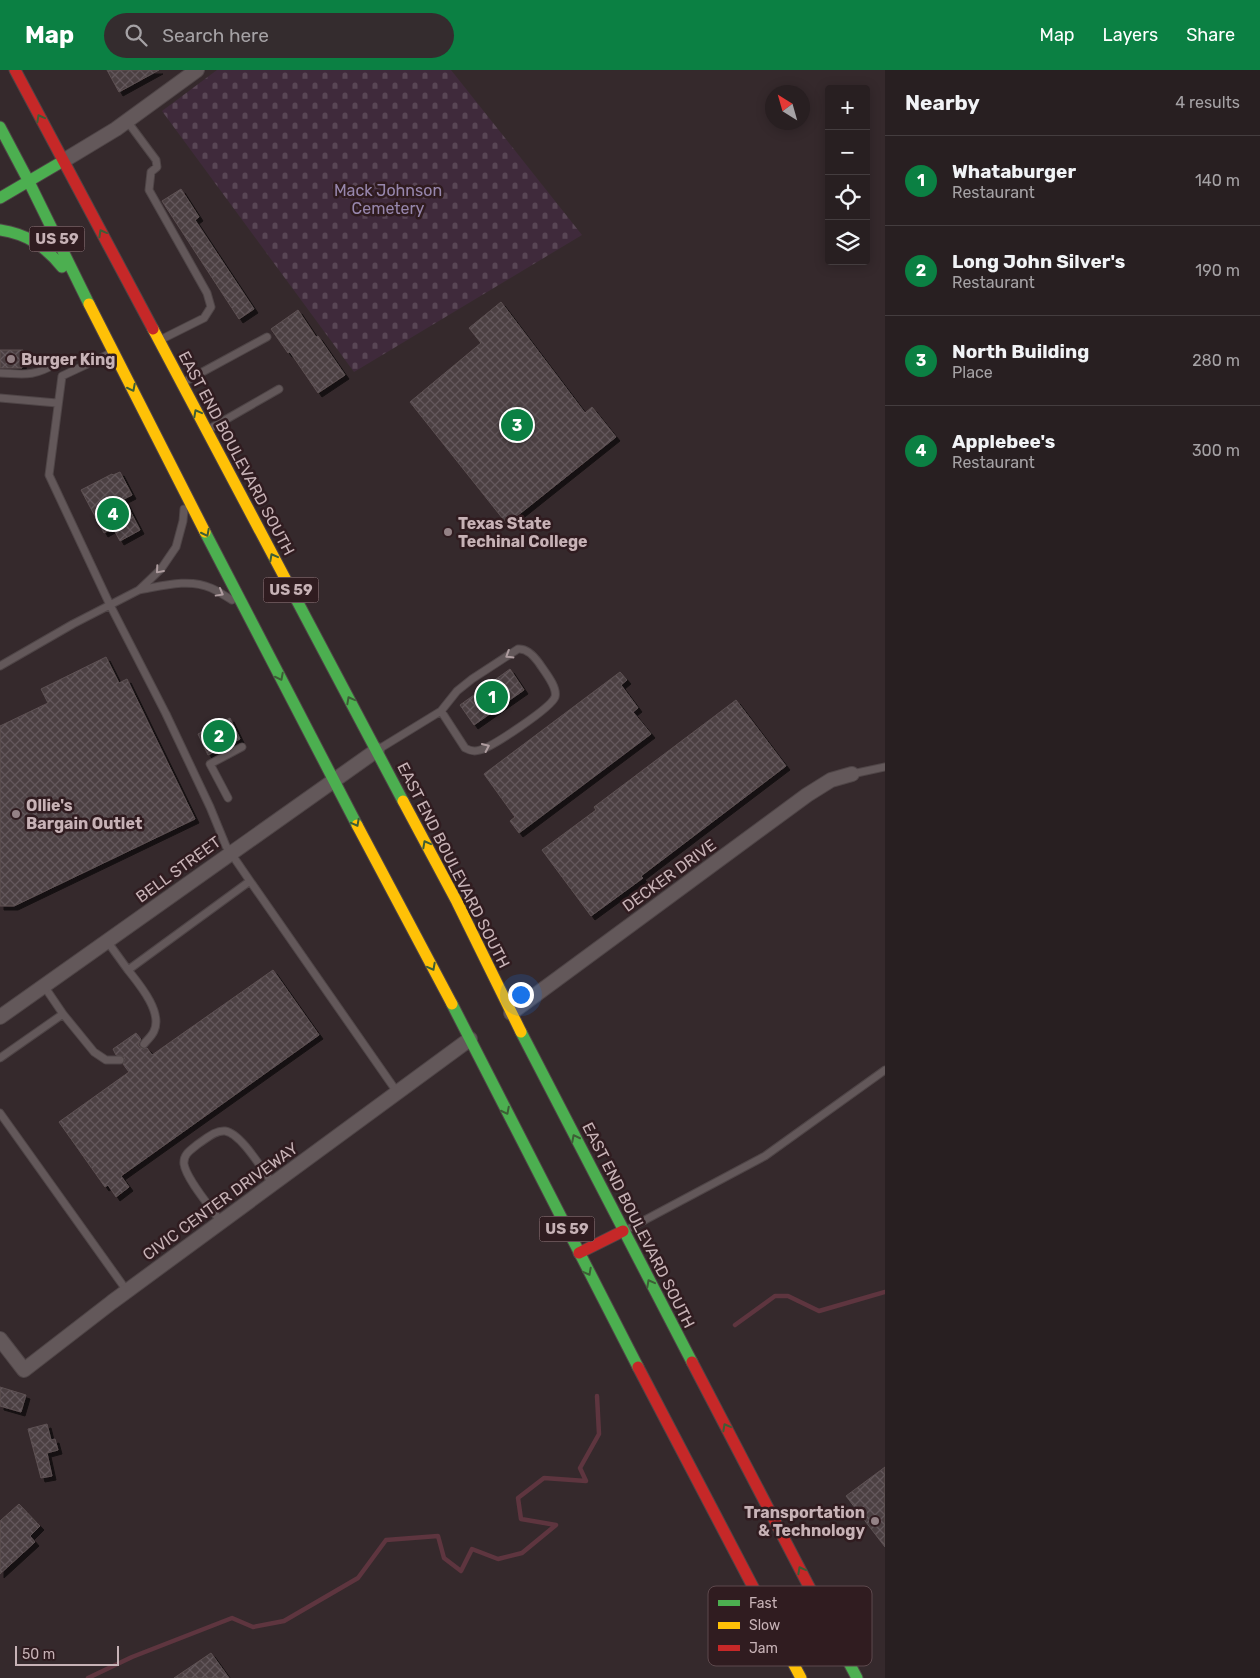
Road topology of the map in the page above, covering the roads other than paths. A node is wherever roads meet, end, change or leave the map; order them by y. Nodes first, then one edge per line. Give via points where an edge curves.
1 (15, 70) edge
2 (197, 70) edge
3 (127, 121) junction
4 (0, 127) edge
5 (62, 161) junction
6 (28, 180) junction
7 (0, 198) edge
8 (0, 230) edge
9 (86, 298) junction
10 (267, 337) dead end
11 (159, 340) junction
12 (113, 352) junction
13 (55, 364) dead end
14 (0, 373) edge
15 (182, 384) junction
16 (279, 389) dead end
17 (0, 398) edge
18 (58, 403) junction
19 (207, 431) junction
20 (185, 492) junction
21 (139, 590) junction
22 (110, 605) junction
23 (244, 606) junction
24 (0, 666) edge
25 (441, 711) junction
26 (242, 748) dead end
27 (377, 750) junction
28 (885, 767) edge
29 (852, 774) joint
30 (333, 780) junction
31 (228, 798) dead end
32 (230, 853) junction
33 (250, 881) junction
34 (107, 941) junction
35 (128, 970) junction
36 (44, 986) junction
37 (511, 1013) junction
38 (63, 1014) junction
39 (0, 1017) edge
40 (470, 1039) junction
41 (144, 1044) dead end
42 (0, 1058) edge
43 (120, 1060) dead end
44 (885, 1070) edge
45 (397, 1092) junction
46 (0, 1113) edge
47 (273, 1184) junction
48 (221, 1222) junction
49 (623, 1231) junction
50 (579, 1253) junction
51 (127, 1291) junction
52 (0, 1339) edge
53 (753, 1586) edge
54 (809, 1586) edge
55 (795, 1666) edge
56 (851, 1666) edge
57 (801, 1678) edge
58 (857, 1678) edge

5 -> 1 main road, EAST END BOULEVARD SOUTH / US 59
2 - 3 street
3 - 5 street
3 - 11 lane via 156,160 148,190 207,293 210,307 204,318
4 - 6 main road, US 59
5 - 6 main road
11 -> 5 main road, EAST END BOULEVARD SOUTH / US 59
6 - 7 main road
6 - 9 main road, US 59
8 - 9 main road via 41,244
9 - 12 main road, US 59
10 - 15 lane
11 - 15 main road, EAST END BOULEVARD SOUTH / US 59
12 - 18 lane via 62,376
12 -> 20 main road, US 59
13 - 14 lane via 33,374
19 -> 15 main road, EAST END BOULEVARD SOUTH / US 59
16 - 19 lane
17 - 18 lane
18 - 22 lane via 49,475
27 -> 19 main road, EAST END BOULEVARD SOUTH / US 59
20 -> 21 lane via 183,521 176,547
20 -> 23 main road, US 59
21 - 22 lane
21 -> 23 lane via 198,584
22 - 24 lane
22 - 32 lane via 166,714
23 -> 30 main road, US 59
25 -> 25 lane via 461,743 475,751 491,745 539,714 556,694 536,658 522,649 513,651 456,691
25 - 27 lane
26 - 31 lane via 210,764
27 - 30 street, BELL STREET
37 -> 27 main road, EAST END BOULEVARD SOUTH / US 59 via 458,902
28 - 29 lane
29 - 37 street, DECKER DRIVE via 831,780 807,795
30 - 32 street, BELL STREET
30 -> 40 main road, US 59
32 - 33 lane
32 - 34 street, BELL STREET
33 - 35 lane
33 - 45 lane
34 - 35 lane
34 - 36 street, BELL STREET
35 - 41 lane via 144,991 156,1021 154,1031
36 - 38 lane
36 - 39 street, BELL STREET
49 -> 37 main road, EAST END BOULEVARD SOUTH / US 59
38 - 42 lane
38 - 43 lane via 94,1052 106,1060
40 - 45 street, CIVIC CENTER DRIVEWAY
40 -> 50 main road, US 59
44 - 49 lane via 766,1156
45 - 47 street, CIVIC CENTER DRIVEWAY
46 - 51 lane
47 - 48 street, CIVIC CENTER DRIVEWAY
47 - 48 lane via 232,1133 223,1130 212,1134 187,1152 184,1167 188,1176
48 - 51 street, CIVIC CENTER DRIVEWAY
49 - 50 main road
54 -> 49 main road, EAST END BOULEVARD SOUTH / US 59
50 -> 53 main road, US 59
51 - 52 street, CIVIC CENTER DRIVEWAY via 24,1370
55 -> 57 main road, US 59
58 -> 56 main road, EAST END BOULEVARD SOUTH / US 59

